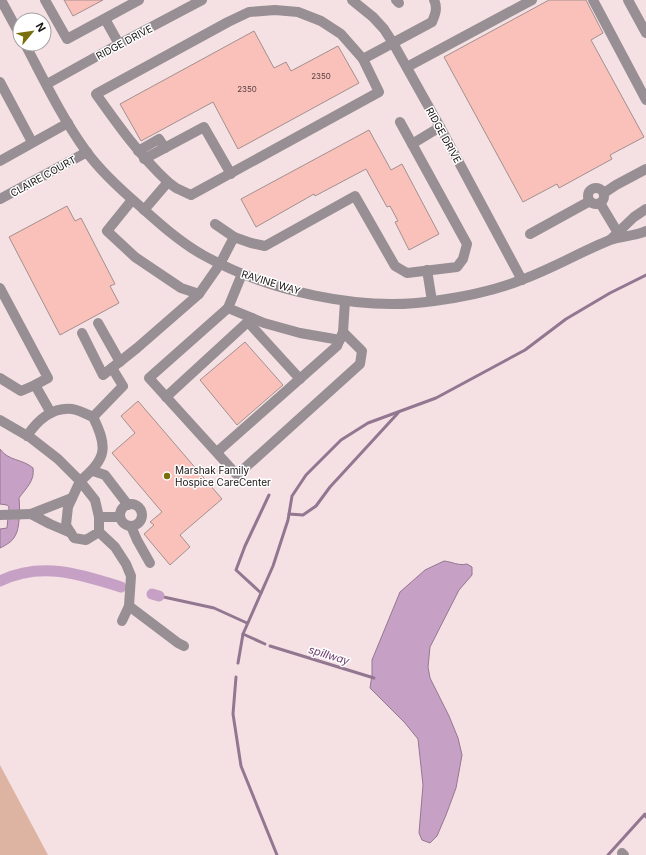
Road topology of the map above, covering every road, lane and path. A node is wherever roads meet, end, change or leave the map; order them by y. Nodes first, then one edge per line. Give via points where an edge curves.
1 (1, 0) edge
2 (45, 0) edge
3 (139, 0) edge
4 (202, 0) edge
5 (352, 0) edge
6 (434, 0) edge
7 (532, 0) edge
8 (593, 0) edge
9 (628, 0) edge
10 (105, 19) junction
11 (12, 20) edge
12 (646, 33) edge
13 (393, 43) junction
14 (119, 44) junction
15 (29, 52) edge
16 (363, 59) junction
17 (407, 67) junction
18 (0, 82) edge
19 (47, 84) junction
20 (646, 100) edge
21 (400, 122) dead end
22 (68, 123) junction
23 (440, 127) junction
24 (32, 142) junction
25 (412, 144) junction
26 (87, 152) junction
27 (141, 155) junction
28 (0, 161) edge
29 (646, 168) edge
30 (231, 174) junction
31 (168, 182) junction
32 (604, 193) junction
33 (0, 199) edge
34 (132, 200) junction
35 (595, 202) junction
36 (646, 209) edge
37 (144, 210) junction
38 (215, 224) dead end
39 (646, 232) edge
40 (530, 234) dead end
41 (614, 236) junction
42 (234, 237) junction
43 (220, 264) junction
44 (427, 270) junction
45 (242, 274) junction
46 (522, 280) junction
47 (0, 288) edge
48 (199, 294) junction
49 (345, 301) junction
50 (432, 301) junction
51 (228, 308) junction
52 (250, 320) junction
53 (98, 323) dead end
54 (82, 333) dead end
55 (341, 336) junction
56 (120, 362) junction
57 (112, 368) junction
58 (0, 378) edge
59 (300, 379) junction
60 (35, 385) junction
61 (166, 397) junction
62 (51, 413) junction
63 (93, 417) junction
64 (0, 420) edge
65 (27, 436) junction
66 (217, 452) junction
67 (93, 471) junction
68 (80, 482) junction
69 (72, 498) junction
70 (128, 505) junction
71 (31, 514) junction
72 (4, 515) edge
73 (99, 516) junction
74 (120, 517) junction
75 (131, 526) junction
76 (99, 532) junction
77 (71, 533) junction
78 (150, 564) dead end
79 (129, 606) junction
80 (122, 621) dead end
81 (184, 646) dead end

1 - 11 street
2 - 10 street via 67,39
3 - 10 street
4 - 14 street, RIDGE DRIVE
5 - 13 street, RIDGE DRIVE via 373,17
6 - 13 street via 436,14 432,22
7 - 17 street
8 - 20 street
9 - 12 street
10 - 14 street
13 - 16 street
13 - 17 street, RIDGE DRIVE
14 - 19 street, RIDGE DRIVE
15 - 19 street, RAVINE WAY
16 - 27 street via 341,34 320,21 298,12 249,12 96,94
16 - 30 street via 379,92
17 - 23 street, RIDGE DRIVE
18 - 24 street
19 - 22 street, RAVINE WAY
21 - 25 street
22 - 24 street
22 - 26 street, RAVINE WAY
23 - 25 street
23 - 46 street, RIDGE DRIVE
24 - 28 street
25 - 44 street via 467,244 463,259 457,267
26 - 33 street, CLAIRE COURT
26 - 34 street, RAVINE WAY
27 - 30 street via 159,139 165,148 204,127
27 - 31 street
29 - 32 street
30 - 31 street via 191,195
31 - 37 street
32 - 35 street via 603,201
32 - 35 street via 600,188 592,188 588,194
34 - 37 street, RAVINE WAY
34 - 48 street via 106,231 135,257 181,288
35 - 40 street
35 - 41 street
36 - 41 street, RAVINE WAY
37 - 43 street, RAVINE WAY via 182,241
38 - 42 street
39 - 41 street, RAVINE WAY
41 - 46 street, RAVINE WAY
42 - 43 street
42 - 44 street via 265,246 356,196 395,266 407,273
43 - 45 street, RAVINE WAY
43 - 48 street
44 - 50 street
45 - 49 street, RAVINE WAY
45 - 51 street
46 - 50 street, RAVINE WAY
47 - 60 street via 48,378
48 - 56 street
49 - 50 street, RAVINE WAY via 408,304
49 - 55 street
51 - 52 street
51 - 61 street via 148,378
52 - 55 street via 300,332
52 - 59 street
52 - 61 street
53 - 56 street
54 - 57 street via 103,375
55 - 59 street via 337,346
55 - 66 street via 362,351 360,364 237,474
56 - 57 street
57 - 63 street via 123,386
58 - 60 street via 21,390
59 - 66 street
60 - 62 street
61 - 66 street
62 - 63 street via 71,409
62 - 65 street via 35,425
63 - 67 street via 101,434 103,448 100,460
64 - 65 street
65 - 68 street via 58,459
67 - 68 street
67 - 70 street via 105,475
68 - 69 street
68 - 73 street via 95,500
69 - 71 street
69 - 77 street via 66,525
70 - 74 street via 122,509
70 - 75 street via 135,505 142,514 140,521
71 - 72 street
71 - 77 street
73 - 74 street
73 - 76 street
74 - 75 street via 124,523
75 - 78 street
76 - 77 street via 86,540 74,538
76 - 79 street via 115,547 131,576
79 - 80 street
79 - 81 street

